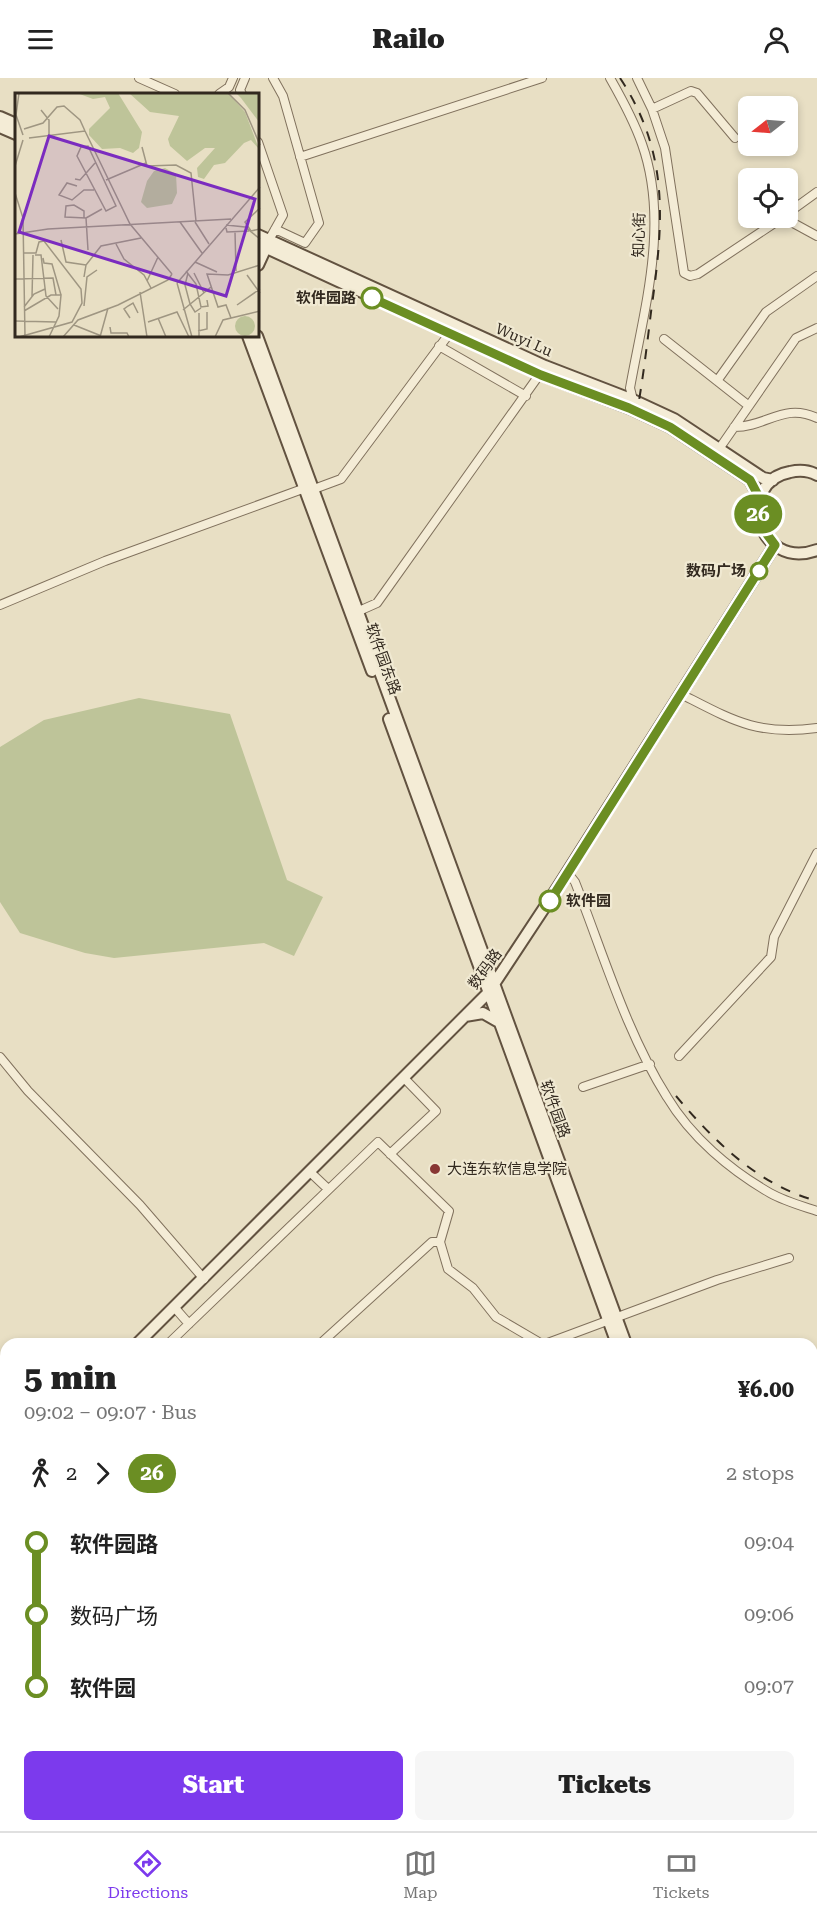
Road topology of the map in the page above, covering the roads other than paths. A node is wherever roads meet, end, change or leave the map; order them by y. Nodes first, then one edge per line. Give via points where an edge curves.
1 (139, 78) edge
2 (233, 78) edge
3 (245, 78) edge
4 (273, 78) edge
5 (542, 78) edge
6 (609, 78) edge
7 (637, 78) edge
8 (173, 93) edge
9 (220, 93) edge
10 (242, 93) edge
11 (652, 109) junction
12 (0, 117) edge
13 (15, 124) edge
14 (0, 127) edge
15 (15, 134) edge
16 (735, 138) dead end
17 (260, 148) edge
18 (300, 157) junction
19 (817, 192) edge
20 (798, 206) edge
21 (798, 226) edge
22 (768, 228) edge
23 (275, 229) junction
24 (817, 236) edge
25 (264, 244) edge
26 (817, 276) edge
27 (817, 328) edge
28 (452, 330) junction
29 (249, 338) edge
30 (258, 338) edge
31 (664, 339) dead end
32 (439, 346) junction
33 (542, 370) junction
34 (717, 381) junction
35 (526, 396) junction
36 (633, 400) junction
37 (749, 406) junction
38 (817, 418) edge
39 (734, 427) junction
40 (719, 449) junction
41 (817, 475) edge
42 (772, 480) junction
43 (310, 488) junction
44 (760, 499) junction
45 (775, 545) junction
46 (815, 551) edge
47 (0, 605) edge
48 (359, 611) junction
49 (681, 694) junction
50 (817, 728) edge
51 (817, 853) edge
52 (567, 872) junction
53 (486, 963) junction
54 (508, 963) junction
55 (491, 989) junction
56 (465, 1016) junction
57 (497, 1021) junction
58 (679, 1056) dead end
59 (0, 1057) edge
60 (650, 1064) junction
61 (404, 1078) junction
62 (583, 1087) dead end
63 (390, 1154) junction
64 (310, 1172) junction
65 (328, 1190) junction
66 (817, 1211) edge
67 (440, 1242) junction
68 (789, 1258) dead end
69 (204, 1279) junction
70 (175, 1308) junction
71 (613, 1321) junction
72 (189, 1324) junction
73 (143, 1338) edge
74 (174, 1338) edge
75 (327, 1338) edge
76 (533, 1338) edge
77 (561, 1338) edge
78 (616, 1338) edge
79 (623, 1338) edge

1 - 8 street
2 - 9 street
3 - 10 street
4 - 18 street via 283,96
5 - 18 street
6 - 36 street, 知心街 via 642,145 652,192 652,265 630,388
7 - 11 street
11 - 16 street via 691,91 698,93
11 - 22 street via 666,158 684,273 698,274
12 - 13 main road
14 - 15 main road
17 - 23 street via 283,215
18 - 23 street via 319,223 305,243
19 - 20 street
21 - 24 street
23 - 25 street
25 - 28 main road, Wuyi Lu
26 - 34 street via 766,312
27 - 37 street via 796,338
28 - 32 street
28 - 33 main road, Wuyi Lu
29 - 43 main road, 软件园东路
30 - 43 main road, 软件园东路
31 - 34 street
32 - 35 street
32 - 43 street via 341,479
33 - 35 street
33 - 36 main road, Wuyi Lu
33 - 44 main road, Wuyi Lu via 670,427 750,480
34 - 37 street
35 - 48 street via 377,603
36 - 40 main road, Wuyi Lu via 674,419
37 - 39 street
38 - 39 street via 789,411 750,427
39 - 40 street
40 - 42 main road, Wuyi Lu
41 - 42 main road via 799,470
42 - 44 main road
43 - 47 street via 105,561
43 - 48 main road, 软件园东路
43 - 55 main road, 软件园东路
44 - 45 main road via 760,525
45 - 46 main road via 794,553
45 - 49 main road, 数码路
48 - 53 main road, 软件园东路
49 - 50 street via 741,725 786,732
49 - 52 main road, 数码路
51 - 58 street via 774,937 771,957
52 - 54 main road, 数码路
52 - 60 street via 575,882
53 - 54 main road
53 - 55 main road, 软件园东路
54 - 55 main road, 数码路
55 - 56 main road, 数码路
55 - 57 main road, 软件园路
55 - 71 main road, 软件园路
56 - 57 main road via 483,1013
56 - 61 main road, 数码路
57 - 71 main road, 软件园路
59 - 69 street
60 - 62 street
60 - 66 street via 667,1098 697,1136 729,1166 771,1194
61 - 63 street via 436,1111
61 - 64 main road, 数码路
63 - 65 street via 378,1142
63 - 67 street via 449,1212
64 - 65 street
64 - 69 main road, 数码路
65 - 72 street
67 - 75 street via 432,1242
67 - 76 street via 448,1269 473,1288 496,1317
68 - 71 street via 717,1280
69 - 70 main road, 数码路
70 - 72 street
70 - 73 main road, 数码路
71 - 77 street
71 - 78 main road, 软件园路
71 - 79 main road, 软件园路
72 - 74 street

